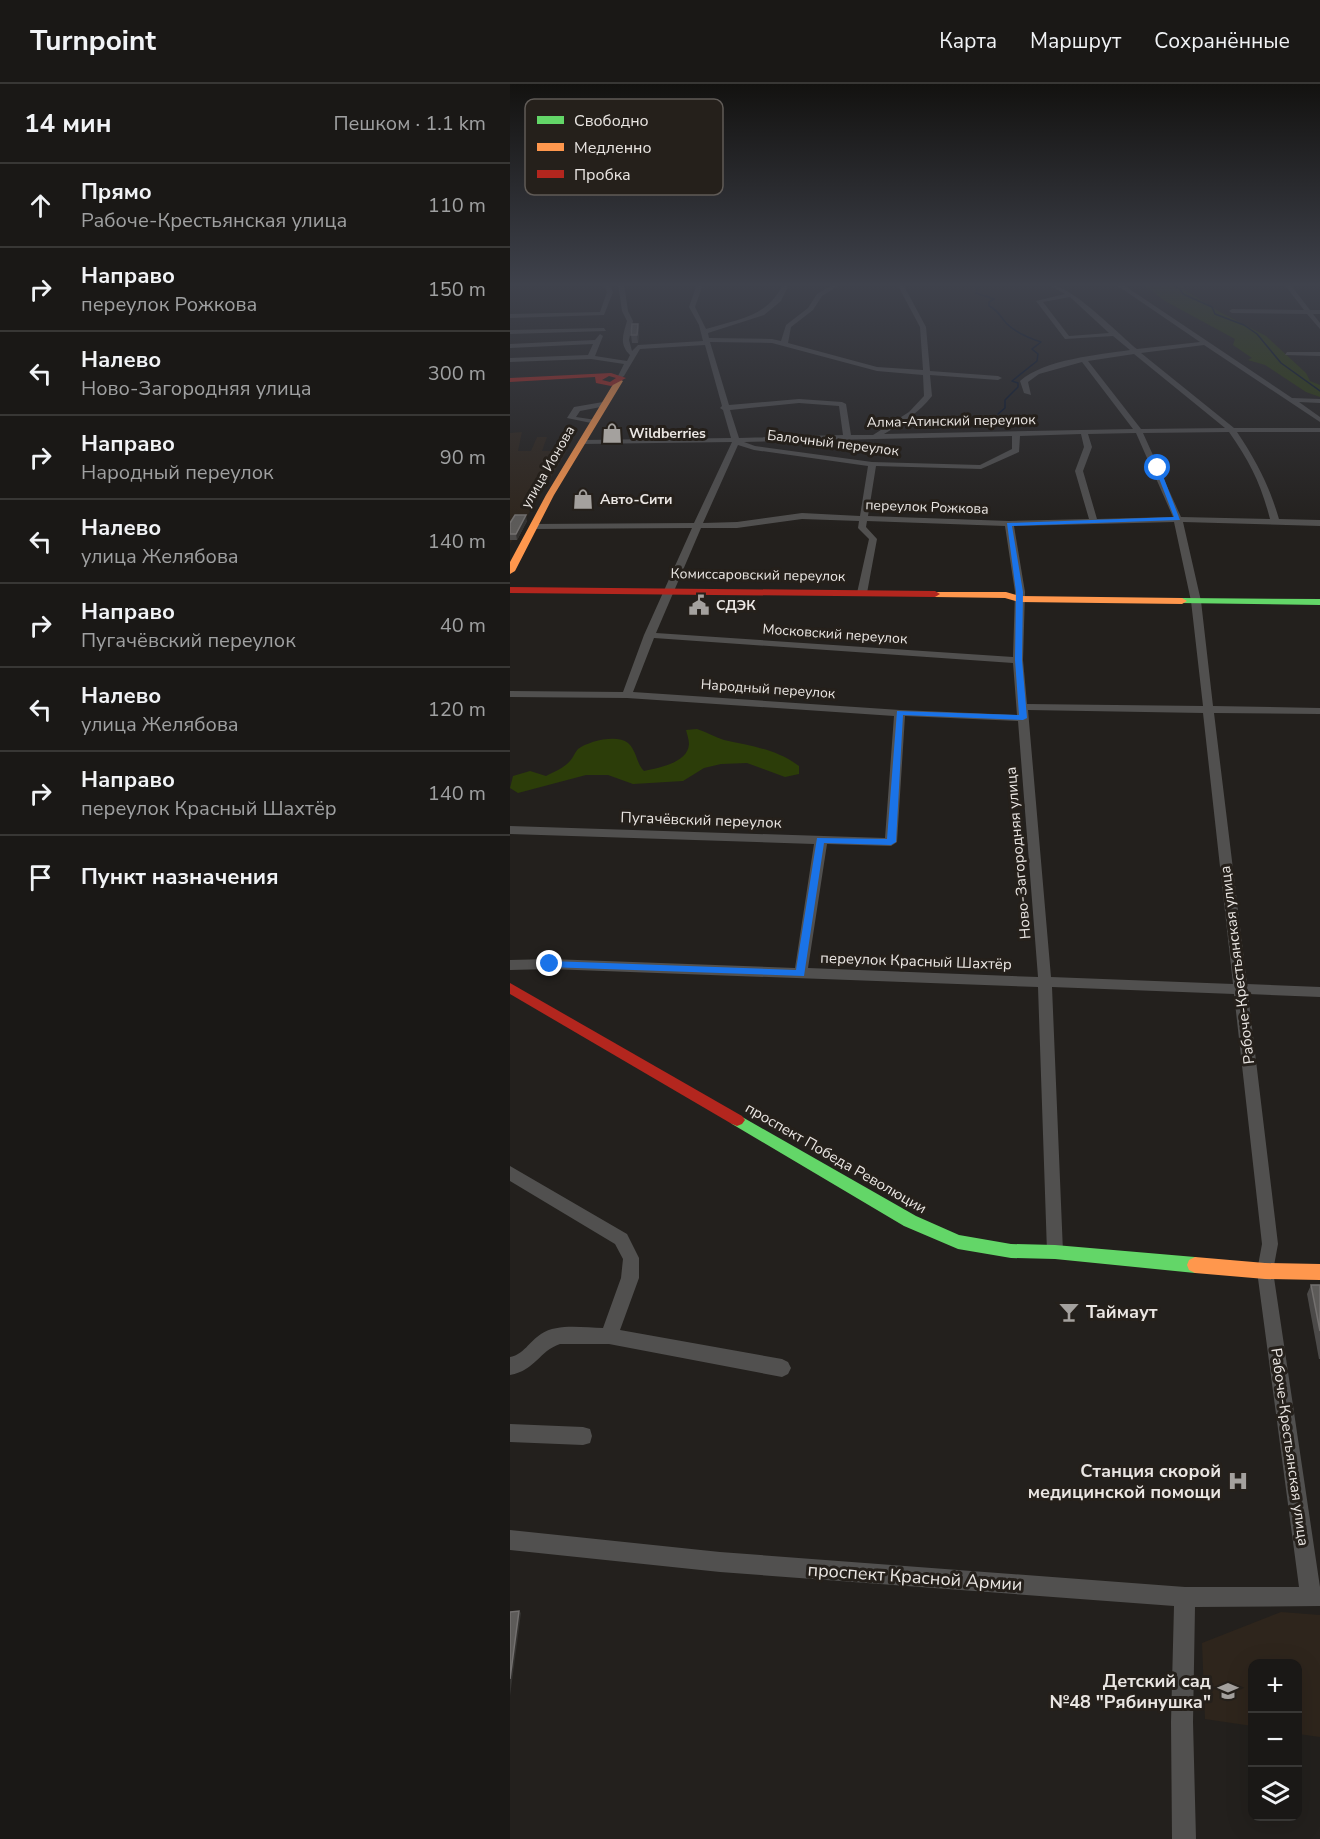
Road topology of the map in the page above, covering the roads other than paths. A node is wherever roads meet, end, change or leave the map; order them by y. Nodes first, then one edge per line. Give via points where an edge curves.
1 (625, 366) edge
2 (715, 366) edge
3 (858, 366) edge
4 (924, 366) edge
5 (1059, 366) edge
6 (1089, 366) edge
7 (1154, 366) edge
8 (1240, 366) edge
9 (925, 372) junction
10 (611, 377) junction
11 (998, 378) dead end
12 (510, 380) edge
13 (1028, 393) dead end
14 (1290, 400) junction
15 (605, 401) junction
16 (1320, 401) edge
17 (724, 408) junction
18 (1320, 420) edge
19 (593, 422) junction
20 (1231, 429) junction
21 (1138, 430) junction
22 (1320, 430) edge
23 (1084, 433) junction
24 (877, 435) junction
25 (1016, 435) junction
26 (847, 436) junction
27 (736, 441) junction
28 (582, 442) junction
29 (872, 464) junction
30 (863, 519) junction
31 (1178, 519) junction
32 (1275, 521) junction
33 (1094, 522) junction
34 (1009, 524) junction
35 (534, 526) junction
36 (1319, 526) edge
37 (696, 527) junction
38 (510, 571) edge
39 (510, 590) edge
40 (668, 590) junction
41 (862, 593) junction
42 (1015, 595) junction
43 (1320, 595) edge
44 (1195, 597) junction
45 (1320, 602) edge
46 (649, 635) junction
47 (1018, 660) junction
48 (510, 694) edge
49 (627, 695) junction
50 (1208, 708) junction
51 (1320, 711) edge
52 (1023, 712) junction
53 (900, 713) junction
54 (510, 830) edge
55 (820, 840) junction
56 (510, 965) edge
57 (801, 973) junction
58 (1046, 982) junction
59 (510, 988) edge
60 (1239, 989) junction
61 (1320, 992) edge
62 (510, 1173) edge
63 (1055, 1252) junction
64 (1265, 1271) junction
65 (1320, 1272) edge
66 (609, 1336) junction
67 (510, 1366) edge
68 (782, 1368) dead end
69 (510, 1433) edge
70 (583, 1436) dead end
71 (510, 1539) edge
72 (1316, 1597) edge
73 (1185, 1598) junction
74 (1184, 1839) edge

1 - 10 street
2 - 17 street
3 - 9 street
4 - 9 street
5 - 13 street via 1042,370 1024,381
6 - 21 street, Рабоче-Крестьянская улица
7 - 20 street
8 - 14 street
9 - 11 street
9 - 24 street via 929,384 923,404
10 - 12 main road
10 - 15 main road
14 - 16 street
14 - 18 street
15 - 19 main road, улица Ионова
15 - 19 street via 577,410 571,418
17 - 26 street via 799,401 842,404
17 - 27 street
19 - 28 main road, улица Ионова
20 - 21 street, Алма-Атинский переулок
20 - 22 street, Алма-Атинский переулок
20 - 32 street via 1266,488
21 - 23 street, Алма-Атинский переулок
21 - 31 street, Рабоче-Крестьянская улица
23 - 25 street, Алма-Атинский переулок
23 - 33 street via 1088,447 1080,471
24 - 25 street, Алма-Атинский переулок
24 - 26 street, Алма-Атинский переулок
25 - 29 street, Балочный переулок via 1016,450 981,467
26 - 27 street, Алма-Атинский переулок
27 - 28 street, Алма-Атинский переулок
27 - 29 street, Балочный переулок via 754,448
27 - 37 street
28 - 35 main road, улица Ионова
29 - 30 street
30 - 34 street, переулок Рожкова
30 - 37 street, переулок Рожкова via 802,516
30 - 41 street via 862,528 873,539
31 - 32 street, переулок Рожкова
31 - 33 street, переулок Рожкова
31 - 44 street, Рабоче-Крестьянская улица
32 - 36 street, переулок Рожкова
33 - 34 street, переулок Рожкова
34 - 42 street, Ново-Загородняя улица
35 - 37 street, переулок Рожкова
35 - 38 main road, улица Ионова
37 - 40 street
39 - 40 main road, Комиссаровский переулок
40 - 41 main road, Комиссаровский переулок
40 - 46 street
41 - 42 main road, Комиссаровский переулок
42 - 44 main road, Комиссаровский переулок
42 - 47 street, Ново-Загородняя улица
43 - 44 main road, Комиссаровский переулок
44 - 45 main road, Комиссаровский переулок
44 - 50 street, Рабоче-Крестьянская улица
46 - 47 street, Московский переулок
46 - 49 street
47 - 52 street, Ново-Загородняя улица
48 - 49 street, Народный переулок
49 - 53 street, Народный переулок
50 - 51 street, Народный переулок
50 - 52 street, Народный переулок
50 - 60 street, Рабоче-Крестьянская улица
52 - 53 street, Народный переулок
52 - 58 street, Ново-Загородняя улица
53 - 55 street, Пугачёвский переулок via 891,842
54 - 55 street, Пугачёвский переулок
55 - 57 street
56 - 57 street, переулок Красный Шахтёр
57 - 58 street, переулок Красный Шахтёр
58 - 60 street, переулок Красный Шахтёр
58 - 63 street, Ново-Загородняя улица
59 - 63 main road, проспект Победа Революции via 910,1221 958,1242 1011,1251
60 - 61 street, переулок Красный Шахтёр
60 - 64 street, Рабоче-Крестьянская улица via 1270,1244
62 - 66 street via 621,1239 631,1258 630,1278
63 - 64 main road, проспект Победа Революции
64 - 65 main road, проспект Победа Революции
64 - 72 street, Рабоче-Крестьянская улица
66 - 67 street via 560,1335 547,1340 521,1364
66 - 68 street
69 - 70 street
71 - 73 street, проспект Красной Армии via 720,1562
72 - 73 street, проспект Красной Армии
73 - 74 street

